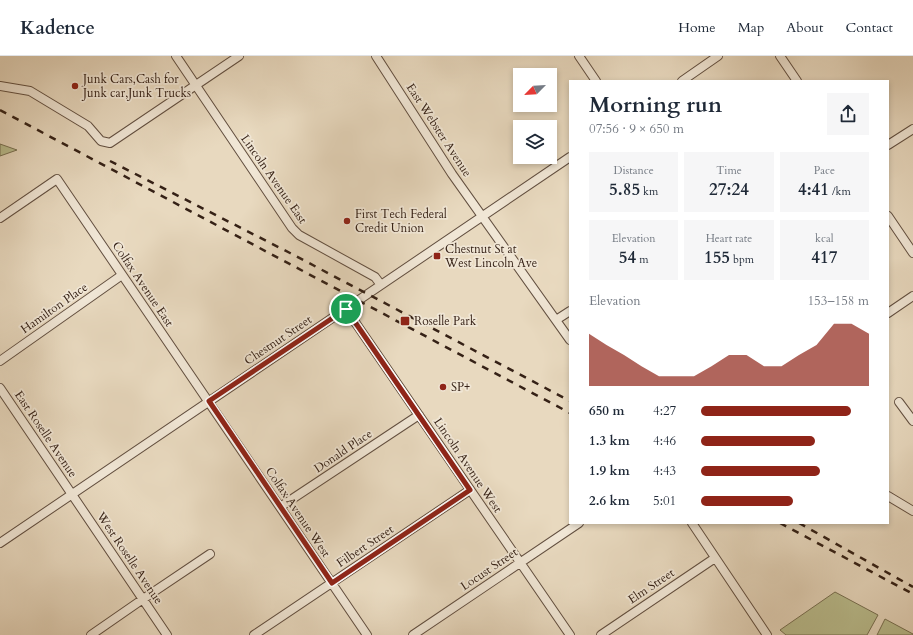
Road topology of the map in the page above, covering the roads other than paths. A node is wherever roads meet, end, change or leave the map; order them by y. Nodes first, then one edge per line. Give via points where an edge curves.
1 (176, 56) edge
2 (238, 56) edge
3 (376, 56) edge
4 (579, 56) edge
5 (718, 56) edge
6 (780, 56) edge
7 (595, 80) edge
8 (683, 80) edge
9 (796, 80) edge
10 (196, 85) junction
11 (0, 86) edge
12 (913, 129) edge
13 (889, 144) edge
14 (569, 158) edge
15 (483, 216) junction
16 (889, 217) edge
17 (0, 218) edge
18 (913, 253) edge
19 (122, 275) junction
20 (381, 285) junction
21 (913, 296) edge
22 (346, 309) junction
23 (569, 312) edge
24 (889, 312) edge
25 (556, 320) junction
26 (569, 339) edge
27 (0, 361) edge
28 (0, 388) edge
29 (209, 401) junction
30 (899, 402) dead end
31 (419, 415) junction
32 (913, 421) edge
33 (470, 490) junction
34 (72, 494) junction
35 (889, 497) edge
36 (280, 507) junction
37 (913, 511) edge
38 (578, 524) edge
39 (693, 524) edge
40 (0, 543) edge
41 (210, 554) dead end
42 (715, 558) junction
43 (520, 563) junction
44 (332, 583) junction
45 (143, 599) junction
46 (91, 635) edge
47 (167, 635) edge
48 (254, 635) edge
49 (366, 635) edge
50 (413, 635) edge
51 (570, 635) edge
52 (601, 635) edge
53 (767, 635) edge

1 - 10 street, Lincoln Avenue East
2 - 10 street
3 - 15 street, East Webster Avenue via 452,174
4 - 7 street
5 - 8 street
6 - 9 street
10 - 11 street via 110,143 101,141 88,126 30,91
10 - 20 street, Lincoln Avenue East via 292,228 299,235 375,277
12 - 13 street
14 - 15 street, Chestnut Street
15 - 20 street, Chestnut Street
15 - 25 street, East Webster Avenue
16 - 18 street
17 - 19 street, Colfax Avenue East via 57,179
19 - 27 street, Hamilton Place
19 - 29 street, Colfax Avenue East
20 - 22 street, Chestnut Street
21 - 24 street
22 - 29 street, Chestnut Street
22 - 31 street, Lincoln Avenue West
23 - 25 street
25 - 26 street, East Webster Avenue
28 - 34 street, East Roselle Avenue
29 - 34 street, Chestnut Street
29 - 36 street, Colfax Avenue West
30 - 32 street
31 - 33 street, Lincoln Avenue West
31 - 36 street, Donald Place
33 - 43 street, Lincoln Avenue West
33 - 44 street, Filbert Street
34 - 40 street, Chestnut Street
34 - 45 street, West Roselle Avenue
35 - 37 street
36 - 44 street, Colfax Avenue West
38 - 43 street, Locust Street
39 - 42 street
41 - 45 street
42 - 52 street, Elm Street
42 - 53 street
43 - 50 street, Locust Street
43 - 51 street, Lincoln Avenue West
44 - 48 street, Filbert Street
44 - 49 street, Colfax Avenue West
45 - 46 street
45 - 47 street, West Roselle Avenue

